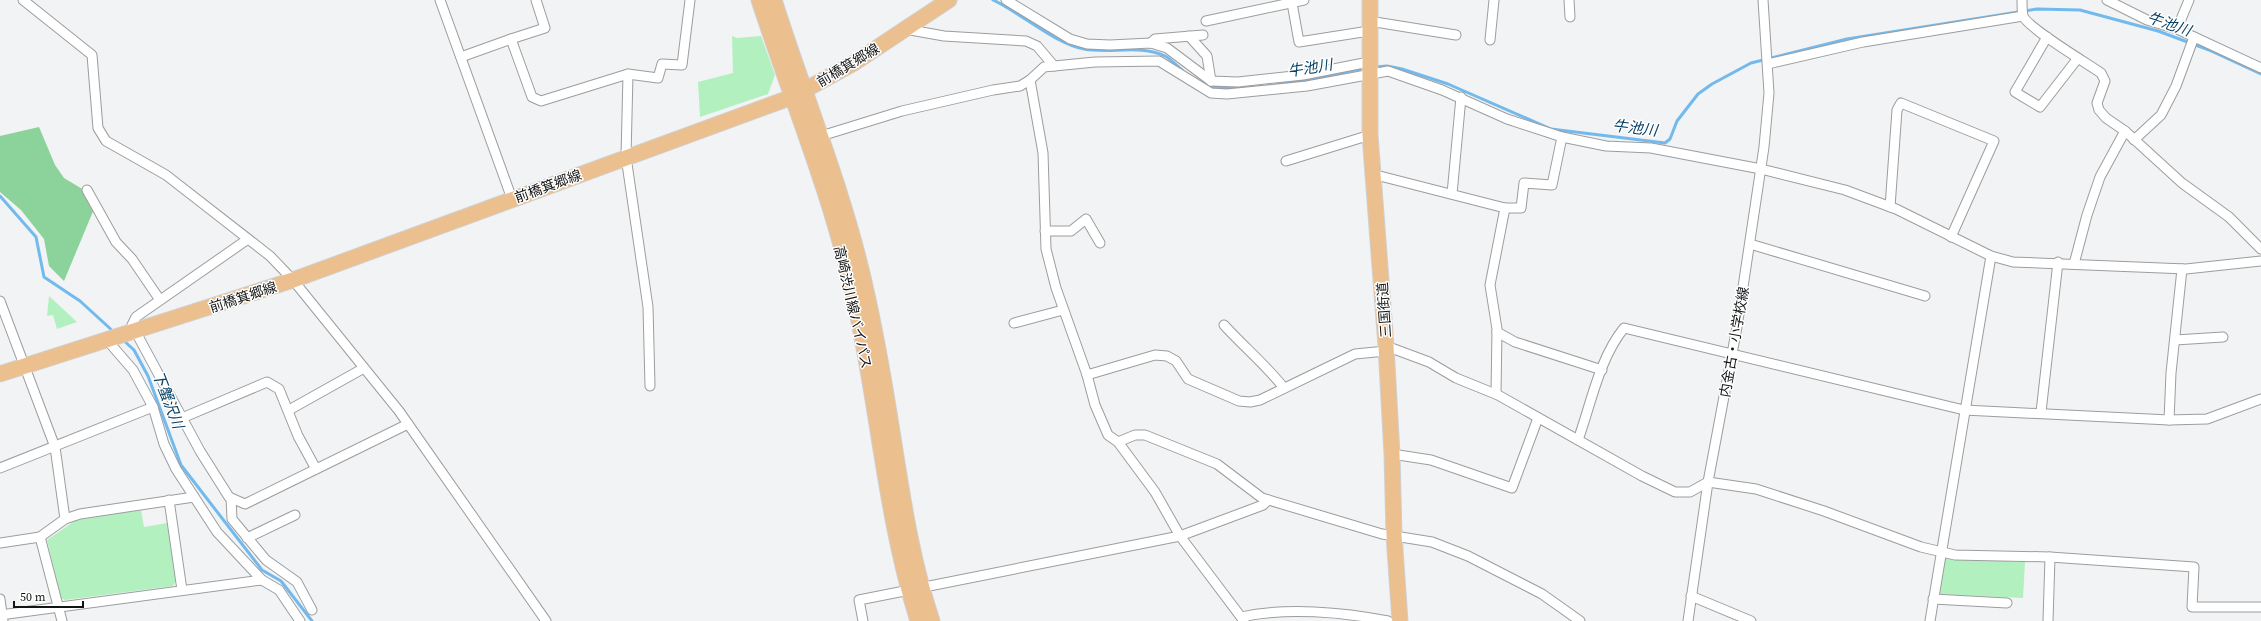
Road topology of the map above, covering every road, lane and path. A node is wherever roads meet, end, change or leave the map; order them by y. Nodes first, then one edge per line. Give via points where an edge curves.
1 (23, 0) edge
2 (440, 0) edge
3 (536, 0) edge
4 (690, 0) edge
5 (759, 0) edge
6 (774, 0) edge
7 (949, 0) edge
8 (1006, 0) edge
9 (1304, 0) edge
10 (1370, 0) edge
11 (1494, 0) edge
12 (1569, 0) edge
13 (1763, 0) edge
14 (2107, 0) edge
15 (2189, 0) edge
16 (1292, 3) junction
17 (2023, 9) edge
18 (1570, 17) dead end
19 (1206, 21) dead end
20 (1369, 26) junction
21 (905, 29) junction
22 (2177, 29) junction
23 (1203, 35) dead end
24 (1456, 35) dead end
25 (1189, 36) junction
26 (2047, 37) junction
27 (2194, 37) junction
28 (511, 39) junction
29 (1490, 40) dead end
30 (1151, 43) junction
31 (1132, 44) junction
32 (461, 57) junction
33 (2078, 58) junction
34 (1768, 60) junction
35 (1132, 62) junction
36 (1054, 66) junction
37 (1369, 68) junction
38 (2261, 68) edge
39 (628, 74) junction
40 (1030, 80) junction
41 (1211, 81) junction
42 (799, 94) junction
43 (1461, 97) junction
44 (2125, 131) junction
45 (821, 136) junction
46 (1370, 136) junction
47 (1562, 137) junction
48 (2134, 140) junction
49 (626, 157) junction
50 (1286, 161) dead end
51 (1761, 169) junction
52 (1372, 174) junction
53 (87, 190) dead end
54 (1452, 194) junction
55 (512, 199) junction
56 (1890, 207) junction
57 (1505, 208) junction
58 (1045, 231) junction
59 (1951, 237) junction
60 (248, 239) junction
61 (1100, 243) dead end
62 (1750, 244) junction
63 (2261, 249) edge
64 (1991, 256) junction
65 (2058, 262) junction
66 (2261, 262) edge
67 (2074, 264) junction
68 (2182, 269) junction
69 (293, 280) junction
70 (1925, 296) dead end
71 (160, 300) junction
72 (0, 301) edge
73 (1064, 310) junction
74 (1014, 323) dead end
75 (1224, 325) dead end
76 (1497, 332) junction
77 (121, 335) junction
78 (2223, 337) dead end
79 (2176, 340) junction
80 (1386, 348) junction
81 (1733, 354) junction
82 (25, 365) junction
83 (364, 368) junction
84 (1602, 370) junction
85 (0, 374) edge
86 (1087, 375) junction
87 (650, 386) dead end
88 (1284, 388) junction
89 (1496, 394) junction
90 (2261, 400) edge
91 (153, 407) junction
92 (289, 410) junction
93 (1964, 410) junction
94 (2041, 412) junction
95 (182, 418) junction
96 (1538, 418) junction
97 (2169, 420) junction
98 (408, 424) junction
99 (1578, 440) junction
100 (1118, 442) junction
101 (55, 447) junction
102 (1392, 454) junction
103 (0, 468) edge
104 (316, 469) junction
105 (1708, 482) junction
106 (194, 497) junction
107 (232, 498) junction
108 (169, 500) junction
109 (1268, 500) junction
110 (295, 515) dead end
111 (65, 519) junction
112 (1394, 535) junction
113 (1180, 536) junction
114 (40, 537) junction
115 (247, 538) junction
116 (0, 543) edge
117 (1940, 552) junction
118 (2050, 557) junction
119 (262, 580) junction
120 (915, 589) junction
121 (182, 590) junction
122 (1691, 596) junction
123 (0, 599) edge
124 (1933, 599) junction
125 (2007, 603) dead end
126 (58, 607) junction
127 (2261, 607) edge
128 (312, 610) dead end
129 (2, 617) edge
130 (1242, 619) edge
131 (62, 621) edge
132 (300, 621) edge
133 (546, 621) edge
134 (863, 621) edge
135 (918, 621) edge
136 (932, 621) edge
137 (1388, 621) edge
138 (1400, 621) edge
139 (1580, 621) edge
140 (1688, 621) edge
141 (1751, 621) edge
142 (1930, 621) edge
143 (2048, 621) edge

1 - 60 street via 92,55 97,94 95,110 98,128 106,141 166,175
2 - 32 street
3 - 28 street via 545,28
4 - 39 street via 682,65 662,64 658,78
5 - 42 main road, 高崎渋川線バイパス
6 - 42 main road, 高崎渋川線バイパス
7 - 21 main road, 前橋箕郷線
8 - 31 street via 1070,39 1087,44
9 - 16 street
10 - 20 main road, 三国街道
11 - 29 street
12 - 18 street
13 - 34 street, 内金古・小学校線
14 - 22 street via 2147,20
15 - 22 street
16 - 19 street
16 - 20 street via 1299,42
17 - 26 street
17 - 34 street
20 - 24 street
20 - 37 main road, 三国街道
21 - 36 street via 944,36 1026,41 1037,46
21 - 42 main road, 前橋箕郷線 via 854,63
22 - 27 street
23 - 25 street
25 - 30 street via 1156,39
25 - 41 street via 1207,56
26 - 33 street
26 - 33 street via 2016,92 2040,107
27 - 38 street
27 - 48 street via 2176,86 2161,115
28 - 32 street
28 - 39 street via 532,97 541,101
30 - 31 street
30 - 41 street via 1167,48
31 - 35 street
32 - 55 street
33 - 44 street via 2102,73 2106,81 2096,103 2106,118
34 - 51 street, 内金古・小学校線 via 1769,93
35 - 36 street
35 - 37 street via 1159,61 1211,93 1227,94 1307,86
36 - 40 street via 1044,67
37 - 41 street via 1238,82
37 - 43 street via 1388,71
37 - 46 main road, 三国街道
39 - 49 street
40 - 45 street via 1020,86 902,111
40 - 58 street via 1043,153
42 - 45 main road, 高崎渋川線バイパス
42 - 49 main road, 前橋箕郷線
42 - 120 main road, 高崎渋川線バイパス via 852,288 899,551
43 - 47 street via 1507,119
43 - 54 street
44 - 48 street
44 - 67 street via 2100,177 2086,215
45 - 120 main road, 高崎渋川線バイパス via 865,285 912,549
46 - 50 street
46 - 52 main road, 三国街道
47 - 51 street via 1606,146 1651,148
47 - 57 street via 1552,185 1524,183 1521,208
48 - 63 street via 2182,183 2230,217
49 - 55 main road, 前橋箕郷線
49 - 87 street via 648,307
51 - 56 street via 1846,190
51 - 62 street, 内金古・小学校線
52 - 54 street
52 - 80 main road, 三国街道
53 - 71 street via 116,242 132,259
54 - 57 street
55 - 69 main road, 前橋箕郷線
56 - 59 street
56 - 59 street via 1898,110 1901,103 1994,141
57 - 76 street via 1490,285
58 - 61 street via 1071,231 1086,219
58 - 73 street via 1050,266
59 - 64 street
60 - 69 street via 270,256
60 - 71 street
62 - 70 street
62 - 81 street, 内金古・小学校線
64 - 65 street via 2013,262
64 - 93 street
65 - 67 street
65 - 94 street
66 - 68 street
67 - 68 street
68 - 79 street
69 - 77 main road, 前橋箕郷線
69 - 83 street
71 - 77 street via 136,317 132,325
72 - 82 street
73 - 74 street
73 - 86 street
75 - 88 street via 1244,347 1268,367
76 - 84 street via 1515,342
76 - 89 street
77 - 82 main road, 前橋箕郷線
77 - 91 street via 133,370
77 - 95 street via 142,347
78 - 79 street
79 - 97 street via 2171,373
80 - 88 street via 1355,354
80 - 89 street via 1429,362 1456,378
80 - 102 main road, 三国街道
81 - 84 street via 1624,328 1615,339
81 - 93 street
81 - 105 street, 内金古・小学校線
82 - 85 main road, 前橋箕郷線
82 - 101 street
83 - 92 street
83 - 98 street
84 - 99 street
86 - 88 street via 1155,355 1168,356 1176,361 1188,379 1239,401 1260,400
86 - 100 street via 1094,405 1108,435
89 - 96 street
90 - 97 street via 2207,420
91 - 101 street
91 - 106 street via 164,444
92 - 95 street via 279,388 267,382
92 - 104 street via 298,436
93 - 94 street
93 - 117 street
94 - 97 street
95 - 107 street via 200,451
96 - 99 street
96 - 102 street via 1512,488 1431,460
98 - 104 street
98 - 133 street
99 - 105 street via 1675,492 1690,492
100 - 109 street via 1135,435 1145,435 1217,464
100 - 113 street via 1155,492
101 - 103 street
101 - 111 street
102 - 112 main road, 三国街道
104 - 107 street via 245,504
105 - 117 street via 1756,488
105 - 122 street, 内金古・小学校線
106 - 108 street
106 - 119 street via 218,532
107 - 115 street via 232,519
108 - 111 street via 80,514
108 - 121 street
109 - 112 street via 1382,534
109 - 113 street via 1263,505
110 - 115 street
111 - 114 street
112 - 138 main road, 三国街道
112 - 139 street via 1432,542 1468,556 1542,594
113 - 120 street
113 - 130 street
114 - 116 street
114 - 126 street
115 - 128 street via 266,560 297,582
117 - 118 street via 1955,555
117 - 124 street
118 - 127 street via 2194,567 2192,607
118 - 143 street
119 - 121 street
119 - 132 street via 279,590
120 - 134 street via 859,600
120 - 135 main road, 高崎渋川線バイパス
120 - 136 main road, 高崎渋川線バイパス
121 - 126 street
122 - 140 street, 内金古・小学校線
122 - 141 street
123 - 129 street
124 - 125 street
124 - 142 street
126 - 129 street
126 - 131 street
130 - 137 street via 1263,612 1356,614

